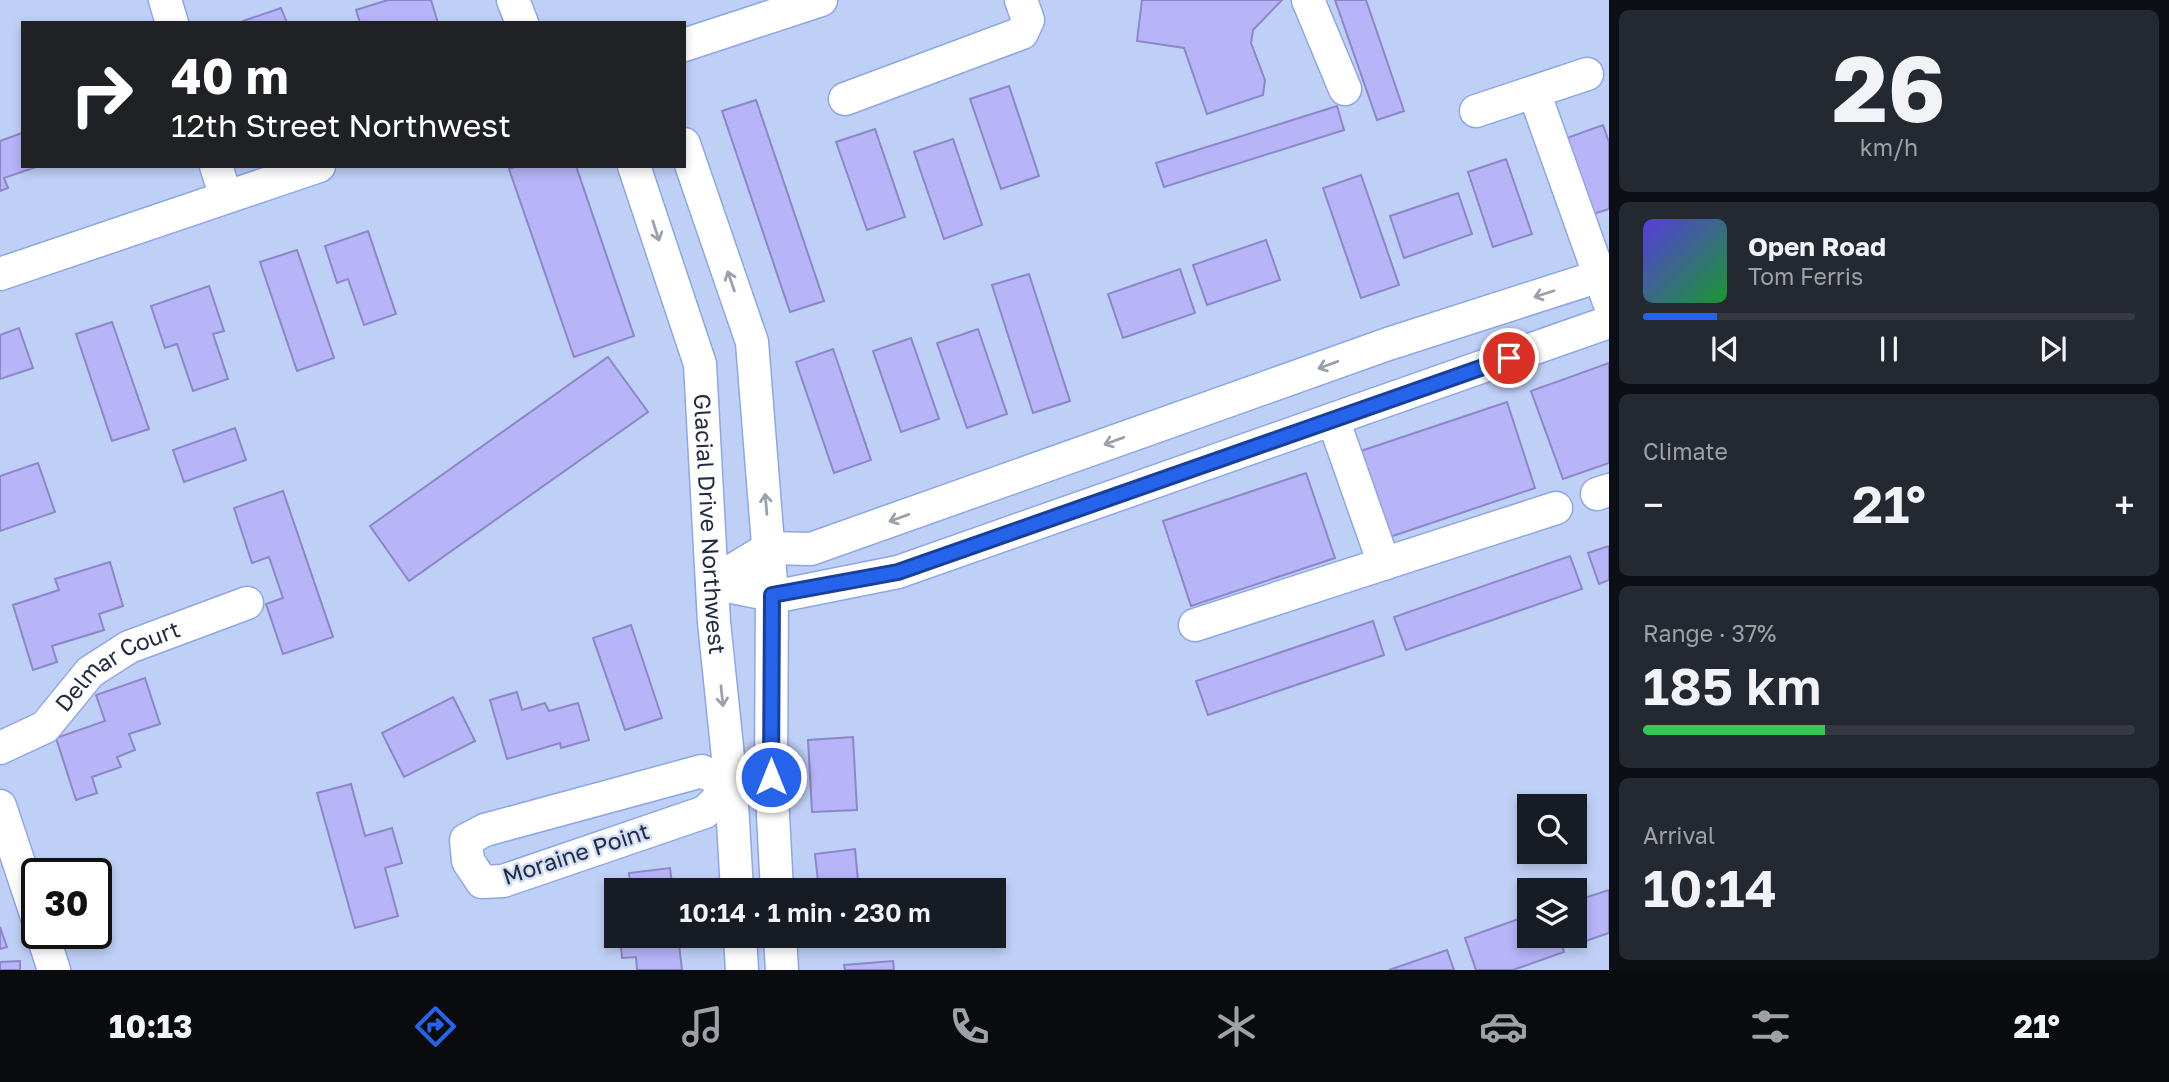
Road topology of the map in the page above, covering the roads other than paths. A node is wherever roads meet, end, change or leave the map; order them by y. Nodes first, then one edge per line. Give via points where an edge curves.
1 (164, 0) edge
2 (513, 0) edge
3 (821, 0) edge
4 (1021, 0) edge
5 (1308, 0) edge
6 (171, 21) edge
7 (521, 21) edge
8 (686, 44) edge
9 (1587, 74) dead end
10 (1345, 89) dead end
11 (1534, 92) junction
12 (845, 99) dead end
13 (1476, 111) dead end
14 (686, 150) edge
15 (217, 168) edge
16 (313, 168) edge
17 (635, 168) edge
18 (226, 197) junction
19 (0, 274) edge
20 (1606, 284) edge
21 (1609, 322) edge
22 (1333, 419) junction
23 (1556, 508) dead end
24 (769, 548) junction
25 (1384, 564) junction
26 (712, 583) junction
27 (772, 595) junction
28 (247, 603) dead end
29 (1195, 625) dead end
30 (0, 748) edge
31 (771, 777) junction
32 (731, 786) junction
33 (0, 806) edge
34 (21, 869) edge
35 (736, 878) edge
36 (776, 878) edge
37 (740, 948) edge
38 (781, 948) edge
39 (47, 949) edge
40 (54, 970) edge
41 (741, 970) edge
42 (782, 970) edge

1 - 6 street
2 - 7 street
3 - 8 street
4 - 12 street via 1028,20 1022,33
5 - 10 street
9 - 11 street
11 - 13 street
11 - 20 street
24 -> 14 street via 752,342
15 - 18 street
16 - 18 street
17 -> 26 street, Glacial Drive Northwest via 700,364
18 - 19 street
20 -> 24 street via 1388,344 811,549
21 - 22 street
22 - 25 street
22 - 27 street via 898,572
23 - 25 street
24 - 26 street
24 - 27 street
25 - 29 street
26 - 27 street
26 -> 32 street, Glacial Drive Northwest
27 - 31 street
28 - 30 street, Delmar Court via 129,647 90,672 45,727
31 - 32 street
31 - 36 street
32 - 32 street, Moraine Point via 702,771 485,830 466,840 468,861 482,882 503,881 705,812
32 - 35 street, Glacial Drive Northwest
33 - 34 street
37 - 41 street
38 - 42 street
39 - 40 street

